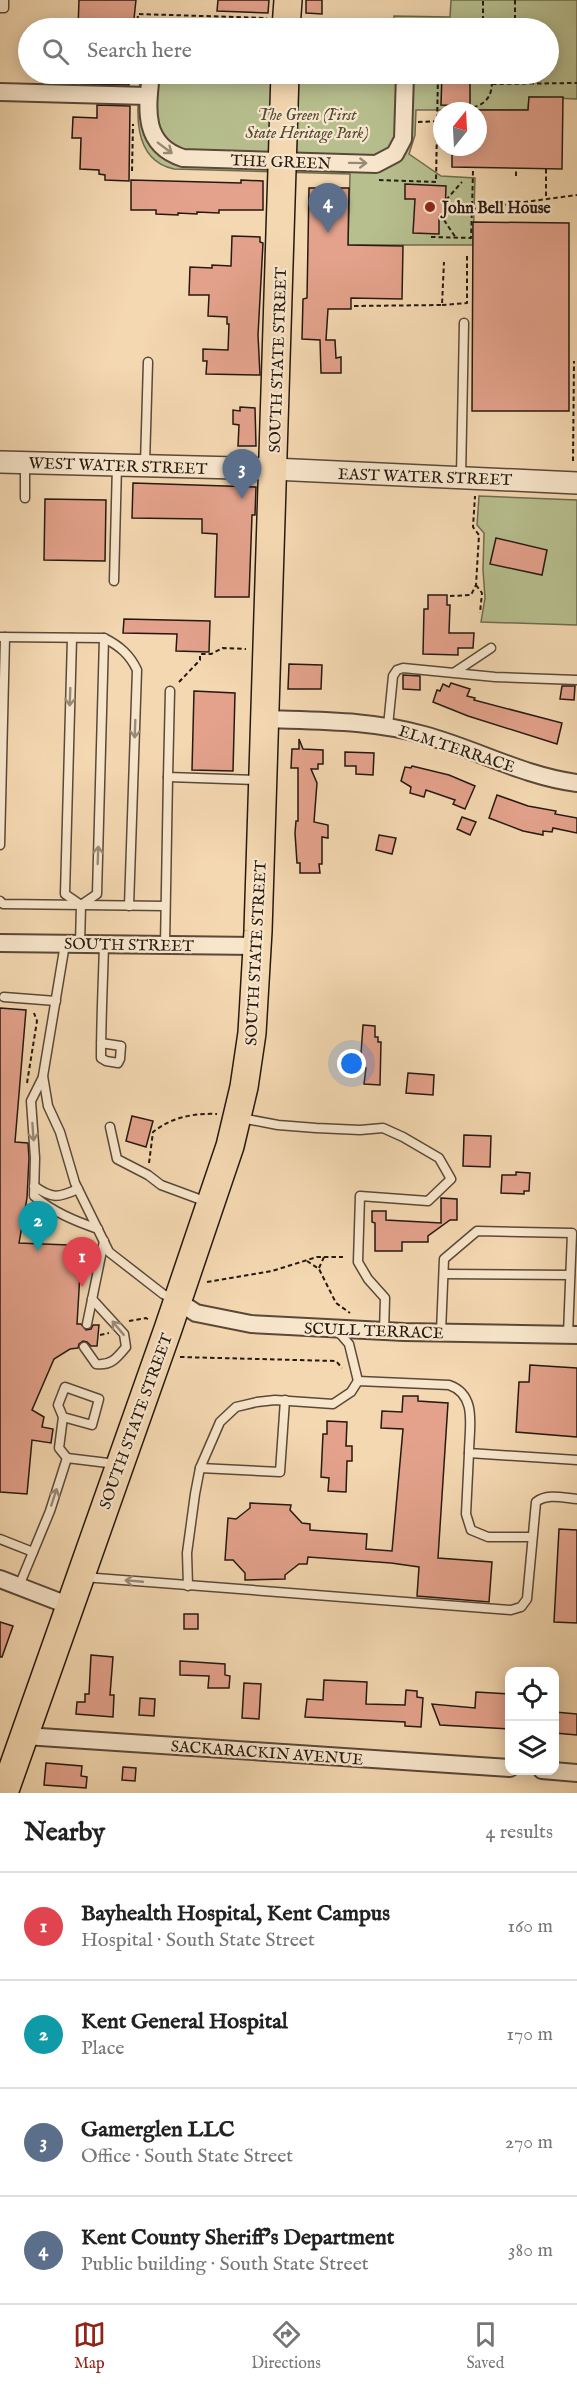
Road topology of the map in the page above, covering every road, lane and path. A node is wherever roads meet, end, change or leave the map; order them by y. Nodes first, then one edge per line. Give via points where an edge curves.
1 (4, 0) edge
2 (483, 0) edge
3 (515, 0) edge
4 (0, 8) edge
5 (282, 16) edge
6 (138, 18) edge
7 (483, 18) edge
8 (515, 18) edge
9 (559, 83) edge
10 (577, 83) edge
11 (150, 84) edge
12 (285, 84) edge
13 (405, 84) edge
14 (438, 84) edge
15 (492, 84) edge
16 (0, 92) edge
17 (148, 96) junction
18 (437, 102) edge
19 (484, 102) edge
20 (134, 114) dead end
21 (433, 121) edge
22 (417, 122) dead end
23 (436, 156) edge
24 (283, 162) junction
25 (546, 169) dead end
26 (516, 170) dead end
27 (132, 171) dead end
28 (473, 171) dead end
29 (516, 176) dead end
30 (376, 180) dead end
31 (462, 182) dead end
32 (577, 195) edge
33 (546, 199) junction
34 (446, 200) dead end
35 (472, 209) junction
36 (444, 220) dead end
37 (431, 237) dead end
38 (456, 238) junction
39 (467, 255) dead end
40 (444, 262) dead end
41 (442, 305) junction
42 (354, 306) dead end
43 (464, 323) dead end
44 (574, 361) dead end
45 (148, 362) dead end
46 (573, 461) dead end
47 (0, 462) edge
48 (25, 462) junction
49 (117, 465) junction
50 (145, 465) junction
51 (273, 469) junction
52 (460, 477) junction
53 (577, 483) edge
54 (475, 493) dead end
55 (25, 498) dead end
56 (114, 581) dead end
57 (476, 585) junction
58 (450, 596) dead end
59 (480, 613) dead end
60 (3, 637) edge
61 (72, 638) junction
62 (104, 638) junction
63 (491, 648) dead end
64 (254, 649) dead end
65 (455, 672) junction
66 (577, 680) edge
67 (179, 681) dead end
68 (170, 691) dead end
69 (264, 719) junction
70 (388, 726) junction
71 (168, 777) junction
72 (263, 780) junction
73 (577, 783) edge
74 (0, 845) edge
75 (0, 901) edge
76 (81, 905) junction
77 (129, 906) junction
78 (165, 906) junction
79 (0, 943) edge
80 (73, 944) junction
81 (104, 944) junction
82 (165, 945) junction
83 (258, 946) junction
84 (4, 997) dead end
85 (56, 1001) junction
86 (34, 1013) dead end
87 (101, 1043) dead end
88 (43, 1076) junction
89 (26, 1086) dead end
90 (229, 1116) junction
91 (110, 1128) dead end
92 (149, 1165) dead end
93 (34, 1186) junction
94 (78, 1188) junction
95 (210, 1203) junction
96 (98, 1229) junction
97 (104, 1241) junction
98 (324, 1257) junction
99 (343, 1257) dead end
100 (307, 1261) junction
101 (319, 1269) junction
102 (444, 1274) junction
103 (570, 1275) junction
104 (207, 1282) dead end
105 (92, 1299) junction
106 (176, 1300) junction
107 (355, 1317) dead end
108 (152, 1321) dead end
109 (126, 1323) dead end
110 (87, 1324) dead end
111 (336, 1329) junction
112 (111, 1332) dead end
113 (384, 1332) junction
114 (441, 1332) junction
115 (573, 1334) edge
116 (100, 1335) dead end
117 (84, 1347) dead end
118 (180, 1357) dead end
119 (343, 1368) dead end
120 (358, 1381) junction
121 (285, 1400) junction
122 (63, 1417) junction
123 (469, 1453) junction
124 (67, 1458) junction
125 (577, 1460) edge
126 (120, 1465) junction
127 (200, 1468) junction
128 (577, 1499) edge
129 (532, 1537) junction
130 (0, 1539) edge
131 (33, 1552) junction
132 (80, 1577) junction
133 (0, 1579) edge
134 (19, 1586) junction
135 (188, 1586) junction
136 (70, 1606) junction
137 (25, 1736) junction
138 (505, 1768) edge
139 (559, 1771) edge
140 (577, 1773) edge
141 (4, 1793) edge

1 - 4 lane via 4,8
2 - 7 path
3 - 8 path
5 - 6 path via 138,14
9 - 10 path
11 - 17 street, THE GREEN
12 - 24 main road, SOUTH STATE STREET
24 -> 13 street, THE GREEN via 376,164 395,154 403,139
14 - 18 path
15 - 19 path
16 - 17 street
17 -> 24 street, THE GREEN via 153,135 171,154 183,158
20 - 27 path
21 - 22 path
23 - 30 path via 436,182
24 - 51 main road, SOUTH STATE STREET
25 - 33 path
26 - 29 path
28 - 35 path
31 - 34 path
32 - 33 path
33 - 35 path
35 - 38 path via 471,238
36 - 38 path
37 - 38 path
39 - 41 path via 468,303
40 - 41 path
41 - 42 path
43 - 52 lane
44 - 46 path
45 - 50 lane
47 - 48 street, WEST WATER STREET
48 - 49 street, WEST WATER STREET
48 - 55 lane
49 - 50 street, WEST WATER STREET
49 - 56 lane
50 - 51 street, WEST WATER STREET
51 - 52 street, EAST WATER STREET
51 - 69 main road, SOUTH STATE STREET
52 - 53 street, EAST WATER STREET
54 - 57 path
57 - 58 path via 471,596
57 - 59 path via 482,593
60 - 61 lane
60 - 74 lane
61 - 62 lane
61 -> 76 lane via 65,894
76 -> 62 lane via 97,894
62 -> 77 lane via 131,658 137,670
63 - 65 lane
64 - 67 path via 223,648 200,654 200,660
65 - 66 lane
65 - 70 lane via 397,670
68 - 71 lane
69 - 70 street, ELM TERRACE
69 - 72 main road, SOUTH STATE STREET
70 - 73 street, ELM TERRACE via 425,735 540,776
71 - 72 lane
71 - 78 lane
72 - 83 main road, SOUTH STATE STREET
75 - 76 lane
76 - 77 lane
76 - 80 lane
77 - 78 lane
78 - 82 lane
79 - 80 street, SOUTH STREET
80 - 81 street, SOUTH STREET
80 - 85 lane
81 - 82 street, SOUTH STREET
81 - 87 lane
82 - 83 street, SOUTH STREET
83 - 90 main road, SOUTH STATE STREET via 252,1033
84 - 85 lane
85 - 88 lane
86 - 89 path via 37,1021
88 -> 93 lane via 31,1101
88 - 94 lane via 48,1106
90 - 92 path via 201,1113 162,1125 153,1132
90 - 95 main road, SOUTH STATE STREET
90 - 113 lane via 316,1128 383,1128 439,1158 451,1179 428,1201 360,1196 358,1262 385,1298
91 - 95 lane via 117,1159 161,1185
93 - 94 lane via 47,1195 61,1196
93 - 96 lane via 34,1196 45,1204 73,1221
94 - 96 lane
95 - 106 main road, SOUTH STATE STREET
96 - 97 lane
97 - 105 lane
97 - 106 lane via 109,1252
98 - 99 path
98 - 100 path
98 - 101 path
100 - 101 path
100 - 104 path
101 - 107 path via 336,1302
102 - 103 lane
102 - 103 lane via 444,1259 477,1231 572,1233
102 - 114 lane
103 - 115 lane
105 - 110 lane
117 -> 105 lane via 96,1364 106,1365 126,1347 124,1334
106 - 111 street, SCULL TERRACE via 196,1313 251,1324
106 - 126 main road, SOUTH STATE STREET
108 - 109 path via 146,1318
111 - 113 street, SCULL TERRACE
111 - 120 lane via 349,1344
112 - 116 path
113 - 114 street, SCULL TERRACE
114 - 115 street, SCULL TERRACE
118 - 119 path via 336,1361
120 - 121 lane via 351,1392 333,1404
120 - 123 lane via 459,1389 469,1406
121 - 127 lane via 236,1407 220,1422
121 - 127 lane via 280,1472
122 - 122 lane via 92,1425 99,1399 65,1387 58,1405
122 - 124 lane via 58,1448
123 - 125 lane
123 - 129 lane via 466,1514 471,1530 488,1537
124 - 126 lane
131 -> 124 lane
126 - 132 main road, SOUTH STATE STREET
127 - 135 lane via 190,1521
128 - 129 lane via 551,1496 536,1502
129 - 135 lane via 527,1599 521,1607 511,1610
130 - 131 lane
131 - 134 lane
135 -> 132 lane
132 - 136 main road, SOUTH STATE STREET
133 - 134 street
134 - 136 street
136 - 137 main road, SOUTH STATE STREET
137 - 138 street, SACKARACKIN AVENUE
137 - 141 main road, SOUTH STATE STREET
139 - 140 street

